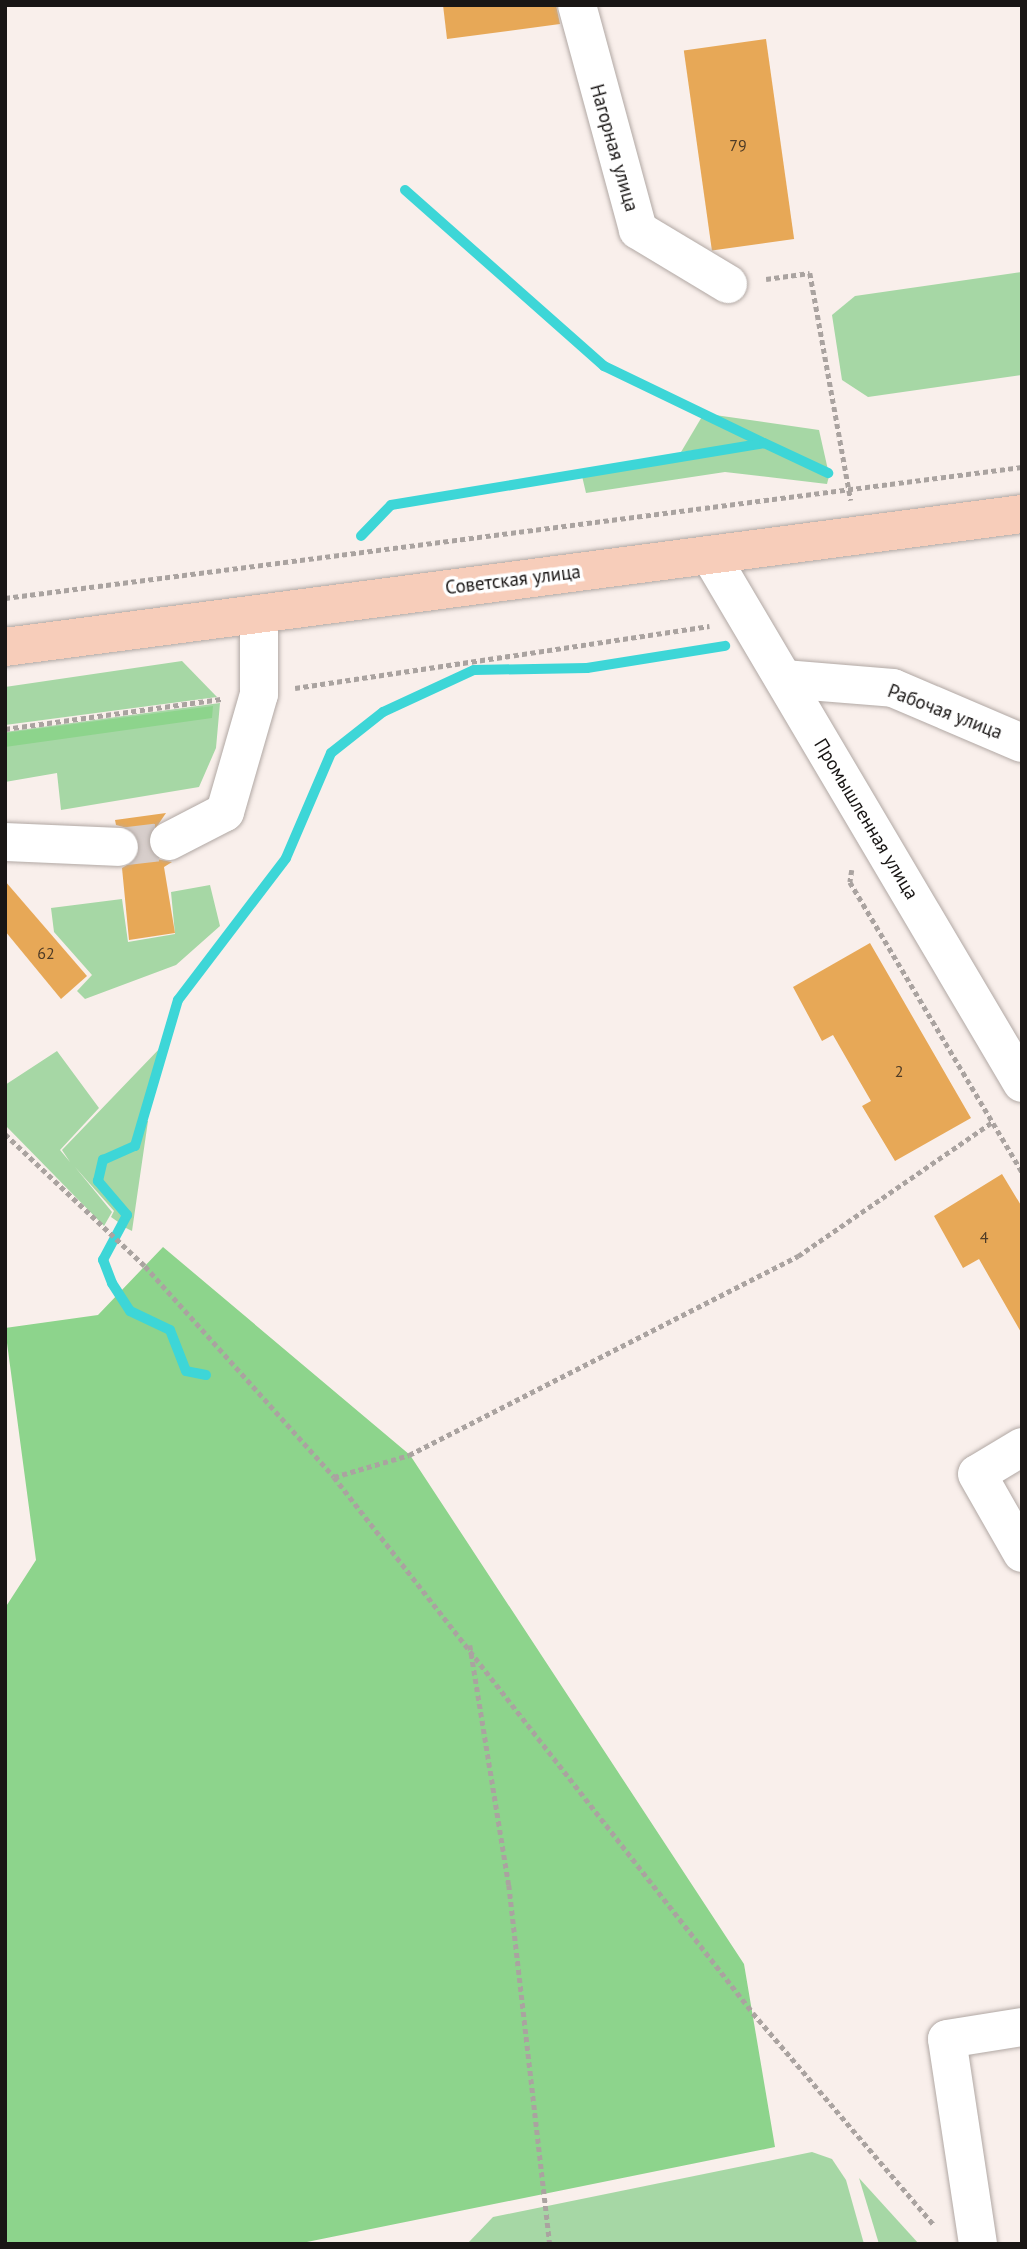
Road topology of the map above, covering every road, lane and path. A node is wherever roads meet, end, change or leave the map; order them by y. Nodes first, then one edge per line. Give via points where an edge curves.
1 (577, 5) edge
2 (728, 284) joint
3 (1022, 467) edge
4 (849, 490) junction
5 (1022, 514) edge
6 (857, 535) junction
7 (710, 555) junction
8 (5, 598) edge
9 (259, 614) junction
10 (751, 620) junction
11 (5, 647) edge
12 (784, 680) junction
13 (259, 694) junction
14 (5, 729) edge
15 (1022, 743) edge
16 (864, 815) junction
17 (169, 841) tunnel mouth
18 (5, 842) edge
19 (119, 847) tunnel mouth
20 (1022, 1083) edge
21 (992, 1122) junction
22 (5, 1134) edge
23 (1022, 1172) edge
24 (1022, 1447) edge
25 (334, 1477) junction
26 (1022, 1553) edge
27 (469, 1643) junction
28 (1022, 2027) edge
29 (962, 2240) edge
30 (550, 2244) edge

1 - 2 street, Нагорная улица via 638,230
2 - 4 path via 810,273
3 - 4 path
4 - 6 path
4 - 8 path
5 - 6 main road, Советская улица
6 - 7 main road, Советская улица
7 - 9 main road, Советская улица
7 - 10 street, Промышленная улица
9 - 11 main road, Советская улица
9 - 13 street
10 - 12 street, Промышленная улица
10 - 13 path
12 - 15 street, Рабочая улица via 893,688
12 - 16 street, Промышленная улица
13 - 14 path
13 - 17 street via 225,812
16 - 20 street, Промышленная улица
16 - 21 path via 850,882
18 - 19 street
21 - 23 path
21 - 25 path via 798,1256 410,1455
22 - 25 path via 128,1250
24 - 26 street via 976,1474
25 - 27 path
27 - 29 path via 753,2013
27 - 30 path via 509,1885
28 - 29 street via 947,2039

